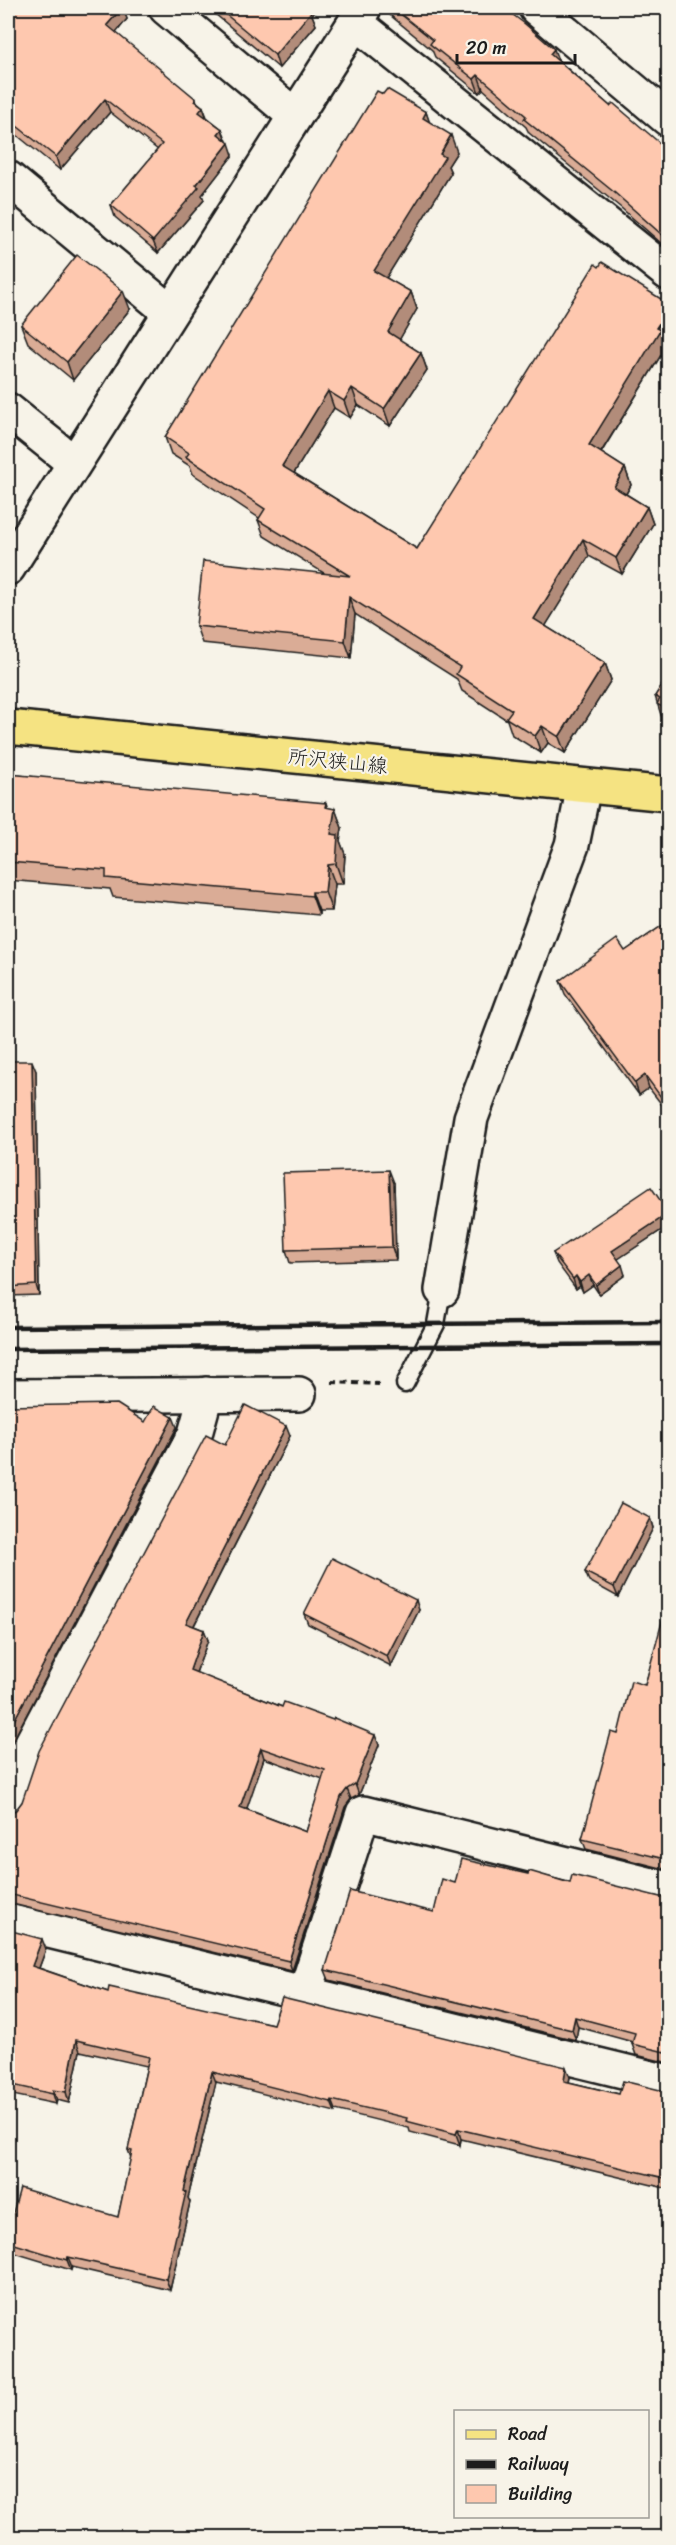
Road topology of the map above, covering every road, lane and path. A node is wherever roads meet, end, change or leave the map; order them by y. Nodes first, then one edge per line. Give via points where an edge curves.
1 (166, 8) edge
2 (536, 8) edge
3 (359, 15) edge
4 (295, 116) junction
5 (669, 119) edge
6 (8, 178) edge
7 (669, 273) edge
8 (170, 312) junction
9 (8, 410) edge
10 (74, 463) junction
11 (8, 568) edge
12 (8, 727) edge
13 (584, 786) junction
14 (669, 794) edge
15 (442, 1290) joint
16 (405, 1384) joint
17 (206, 1394) junction
18 (300, 1394) joint
19 (8, 1396) edge
20 (8, 1806) edge
21 (669, 1889) edge
22 (8, 1921) edge
23 (305, 1993) junction
24 (669, 2082) edge

1 - 4 street
2 - 5 street
3 - 4 street
3 - 7 street
4 - 8 street
6 - 8 street
8 - 10 street
9 - 10 street
10 - 11 street
12 - 13 main road, 所沢狭山線
13 - 14 main road, 所沢狭山線
13 - 15 street via 572,845 471,1118
15 - 16 lane via 436,1324
16 - 18 path via 318,1382
17 - 18 street
17 - 19 street
17 - 20 street via 195,1434 26,1754
21 - 23 street via 363,1812
22 - 23 street
23 - 24 street

